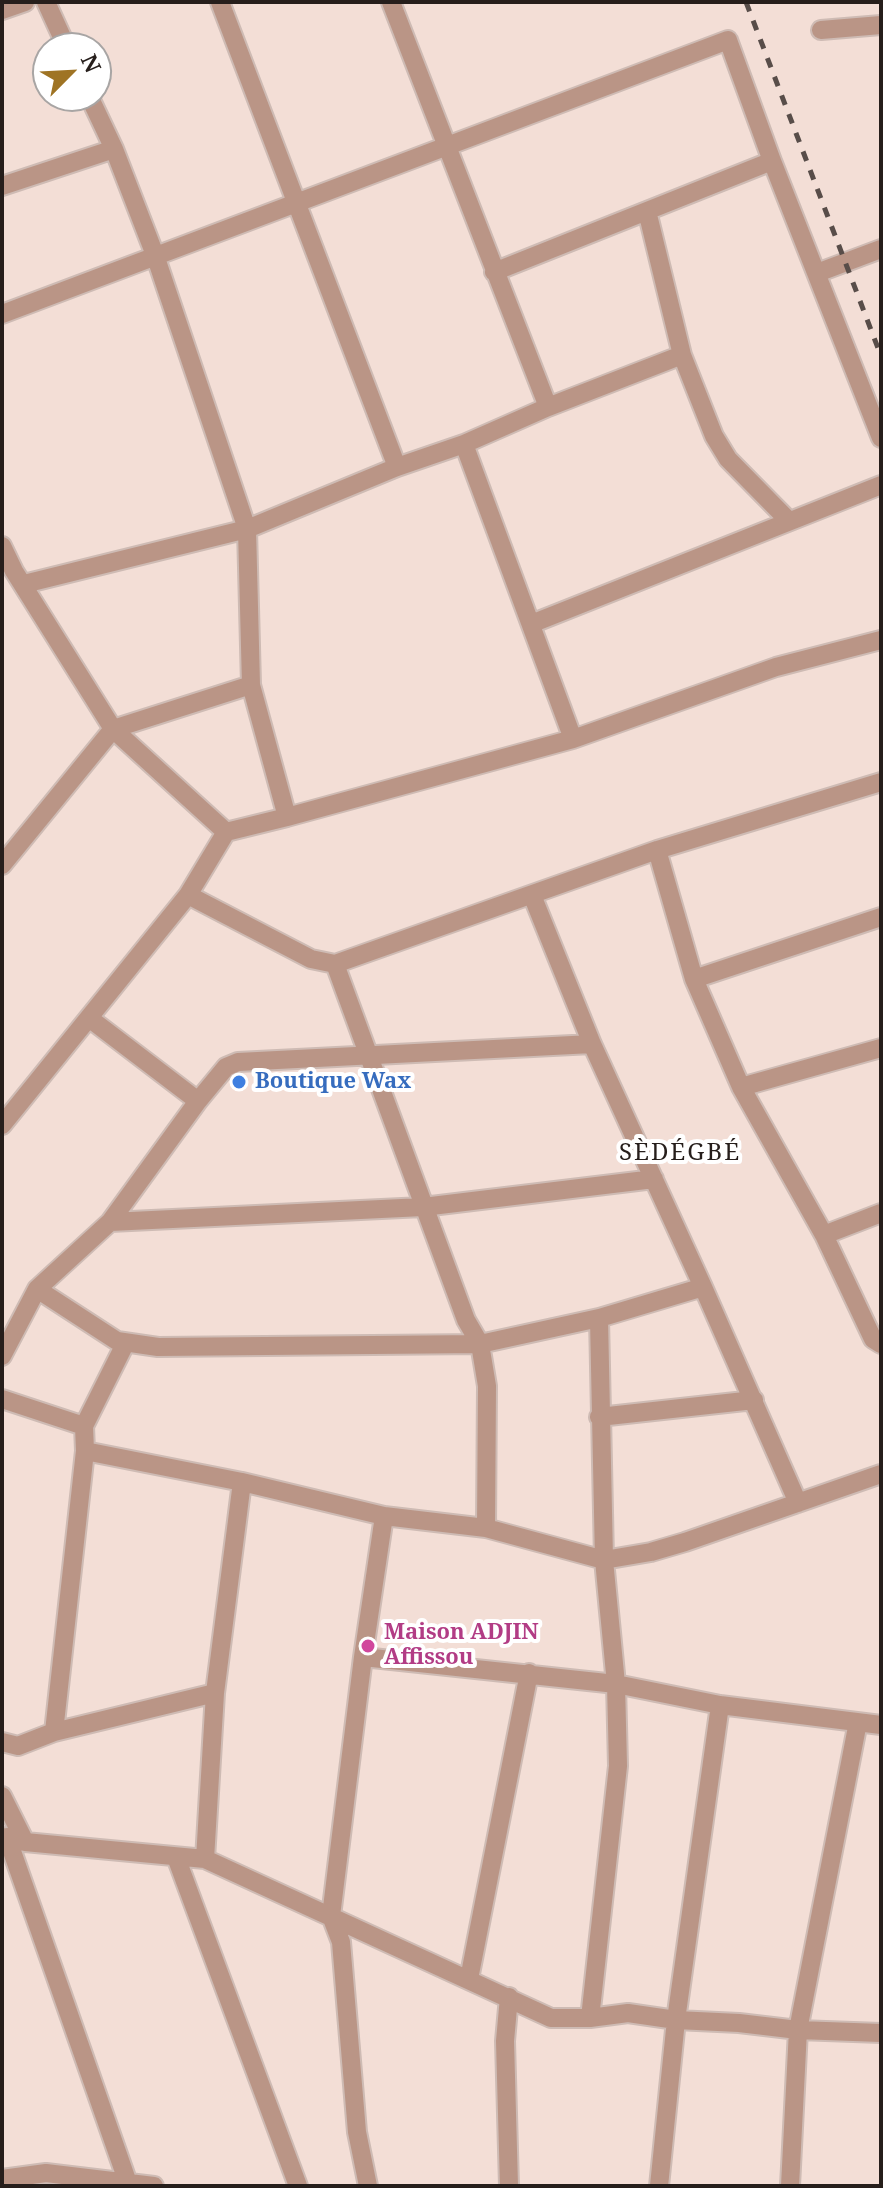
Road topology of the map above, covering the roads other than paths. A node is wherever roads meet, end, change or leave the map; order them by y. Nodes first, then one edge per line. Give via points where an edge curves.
1 (25, 2) edge
2 (46, 2) edge
3 (220, 2) edge
4 (391, 2) edge
5 (2, 10) edge
6 (881, 25) edge
7 (821, 30) dead end
8 (60, 32) edge
9 (97, 112) edge
10 (447, 145) junction
11 (114, 149) junction
12 (772, 161) junction
13 (2, 186) edge
14 (298, 203) junction
15 (647, 211) junction
16 (881, 249) edge
17 (155, 255) junction
18 (494, 272) junction
19 (817, 273) junction
20 (2, 314) edge
21 (682, 355) junction
22 (548, 407) junction
23 (881, 438) edge
24 (464, 444) junction
25 (397, 467) junction
26 (881, 485) edge
27 (789, 521) junction
28 (247, 529) junction
29 (2, 546) edge
30 (24, 584) junction
31 (531, 624) junction
32 (881, 640) edge
33 (251, 685) junction
34 (113, 729) junction
35 (573, 739) junction
36 (881, 782) edge
37 (287, 817) junction
38 (226, 832) junction
39 (657, 850) junction
40 (3, 861) edge
41 (188, 895) junction
42 (532, 895) junction
43 (881, 917) edge
44 (335, 964) junction
45 (694, 979) junction
46 (89, 1018) junction
47 (592, 1044) junction
48 (881, 1048) edge
49 (367, 1057) junction
50 (741, 1087) junction
51 (198, 1101) junction
52 (2, 1125) edge
53 (654, 1179) junction
54 (423, 1207) junction
55 (881, 1213) edge
56 (110, 1222) junction
57 (824, 1235) junction
58 (703, 1287) junction
59 (37, 1289) junction
60 (599, 1318) junction
61 (125, 1344) junction
62 (480, 1344) junction
63 (881, 1344) edge
64 (2, 1356) edge
65 (2, 1399) edge
66 (754, 1400) junction
67 (599, 1417) junction
68 (84, 1426) junction
69 (85, 1451) junction
70 (881, 1474) edge
71 (242, 1482) junction
72 (798, 1503) junction
73 (384, 1516) junction
74 (486, 1528) junction
75 (604, 1560) junction
76 (363, 1657) junction
77 (529, 1673) junction
78 (616, 1684) junction
79 (215, 1693) junction
80 (720, 1705) junction
81 (858, 1722) junction
82 (881, 1725) edge
83 (54, 1732) junction
84 (2, 1742) edge
85 (2, 1796) edge
86 (11, 1839) edge
87 (176, 1857) junction
88 (205, 1859) junction
89 (331, 1916) junction
90 (469, 1979) junction
91 (509, 1997) junction
92 (590, 2018) junction
93 (676, 2020) junction
94 (798, 2030) junction
95 (881, 2033) edge
96 (2, 2179) edge
97 (129, 2184) edge
98 (154, 2186) edge
99 (298, 2186) edge
100 (368, 2186) edge
101 (509, 2186) edge
102 (659, 2186) edge
103 (790, 2186) edge

1 - 5 street
2 - 8 street
3 - 14 street
4 - 10 street
6 - 7 street
9 - 11 street
10 - 12 street via 728,40
10 - 14 street
10 - 18 street
11 - 13 street
11 - 17 street
12 - 15 street
12 - 19 street
14 - 17 street
14 - 25 street
15 - 18 street
15 - 21 street
16 - 19 street
17 - 20 street
17 - 28 street
18 - 22 street
19 - 23 street
21 - 22 street
21 - 27 street via 721,449
22 - 24 street
24 - 25 street
24 - 31 street
25 - 28 street
26 - 27 street
27 - 31 street
28 - 30 street
28 - 33 street
29 - 30 street
30 - 34 street
31 - 35 street
32 - 35 street via 776,667
33 - 34 street
33 - 37 street
34 - 38 street
34 - 40 street
35 - 37 street
36 - 39 street
37 - 38 street
38 - 41 street
39 - 42 street
39 - 45 street
41 - 44 street via 311,959
41 - 46 street
42 - 44 street
42 - 47 street
43 - 45 street
44 - 49 street
45 - 50 street
46 - 51 street
46 - 52 street
47 - 49 street
47 - 53 street
48 - 50 street
49 - 51 street via 238,1062 226,1067
49 - 54 street
50 - 57 street
51 - 56 street
53 - 54 street
53 - 58 street
54 - 56 street
54 - 62 street
55 - 57 street
56 - 59 street
57 - 63 street via 873,1339
58 - 60 street
58 - 66 street
59 - 61 street
59 - 64 street
60 - 62 street
60 - 67 street
61 - 62 street
61 - 68 street
62 - 74 street via 487,1386
65 - 68 street
66 - 67 street
66 - 72 street
67 - 75 street
68 - 69 street
69 - 71 street
69 - 83 street
70 - 72 street
71 - 73 street
71 - 79 street
72 - 75 street via 651,1552
73 - 74 street
73 - 76 street
74 - 75 street
75 - 78 street
76 - 77 street
76 - 89 street
77 - 78 street
77 - 90 street
78 - 80 street
78 - 92 street via 618,1766
79 - 83 street
79 - 88 street
80 - 81 street
80 - 93 street
81 - 82 street
81 - 94 street
83 - 84 street via 18,1746
85 - 86 street
86 - 87 street
86 - 97 street
87 - 88 street
87 - 99 street
88 - 89 street
89 - 90 street
89 - 100 street via 341,1942 357,2132
90 - 91 street
91 - 92 street via 551,2018
91 - 101 street
92 - 93 street via 628,2013
93 - 94 street
93 - 102 street
94 - 95 street
94 - 103 street
96 - 97 street via 46,2173
97 - 98 street

